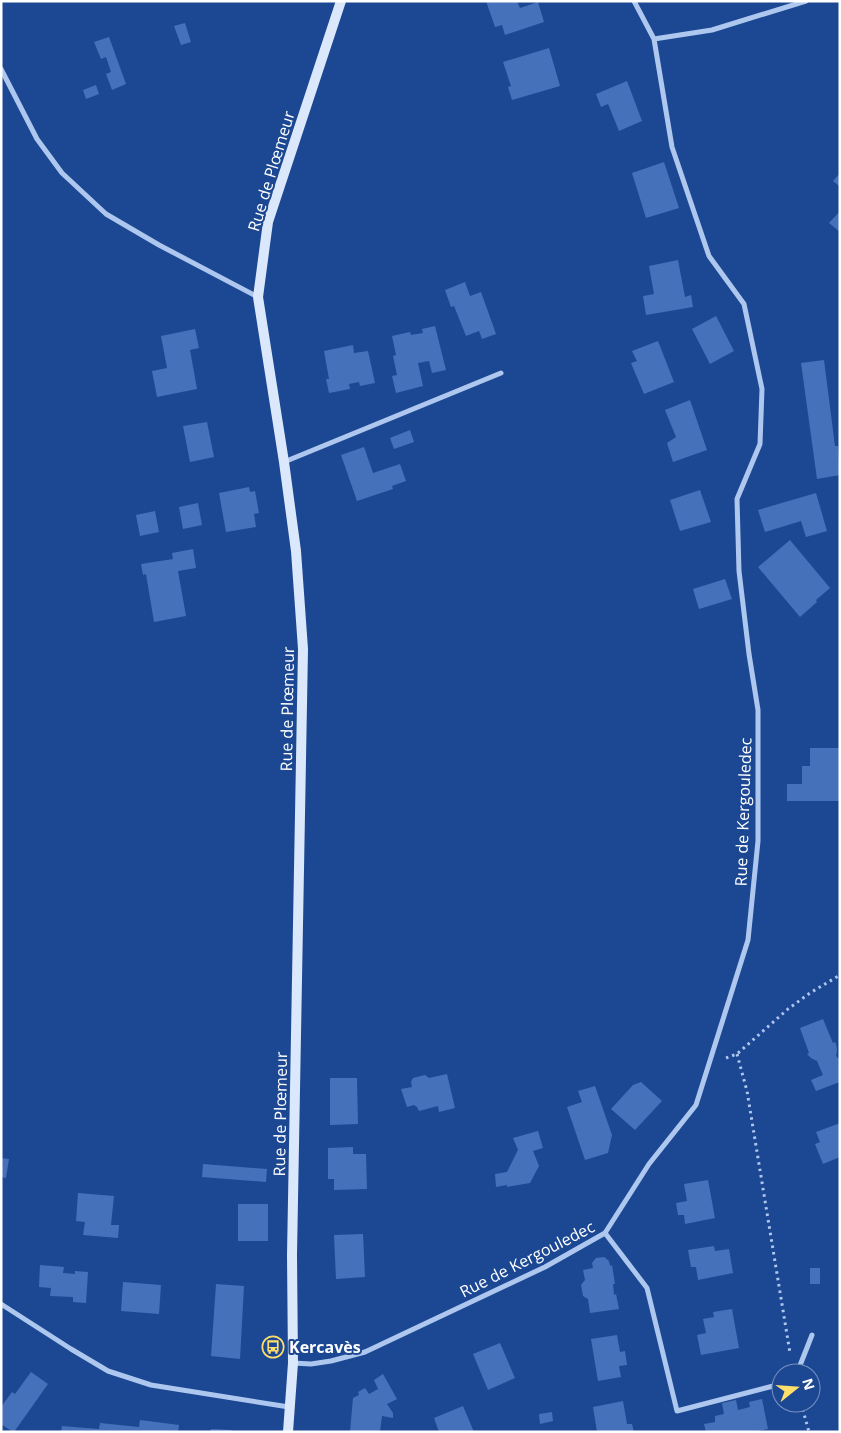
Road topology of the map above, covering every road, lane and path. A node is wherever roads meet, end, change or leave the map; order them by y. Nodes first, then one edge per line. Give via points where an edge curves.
1 (341, 1) edge
2 (634, 1) edge
3 (806, 1) edge
4 (654, 39) junction
5 (1, 69) edge
6 (258, 297) junction
7 (501, 373) dead end
8 (284, 462) junction
9 (840, 975) edge
10 (737, 1054) junction
11 (708, 1065) junction
12 (605, 1233) junction
13 (1, 1304) edge
14 (812, 1335) dead end
15 (790, 1354) dead end
16 (293, 1363) junction
17 (801, 1363) edge
18 (771, 1387) edge
19 (290, 1407) junction
20 (804, 1413) edge
21 (288, 1432) edge
22 (810, 1432) edge

1 - 6 main road, Rue de Plœmeur via 268,222
2 - 4 street, Rue de Kergouledec
3 - 4 street via 712,30
4 - 11 street, Rue de Kergouledec via 672,146 709,256 744,304 762,389 760,444 737,499 739,571 758,710 758,841 748,940
5 - 6 street via 37,139 62,173 106,214
6 - 8 main road, Rue de Plœmeur
7 - 8 street
8 - 16 main road, Rue de Plœmeur via 296,552 303,649
9 - 10 path via 810,993
10 - 11 path
10 - 15 path via 747,1091
11 - 12 street, Rue de Kergouledec via 696,1105 650,1164
12 - 16 street, Rue de Kergouledec via 545,1267 365,1352 331,1361
12 - 18 street via 647,1288 677,1411
13 - 19 street via 108,1371 151,1385
14 - 17 street
16 - 19 main road, Rue de Plœmeur
19 - 21 main road, Rue de Plœmeur
20 - 22 path

